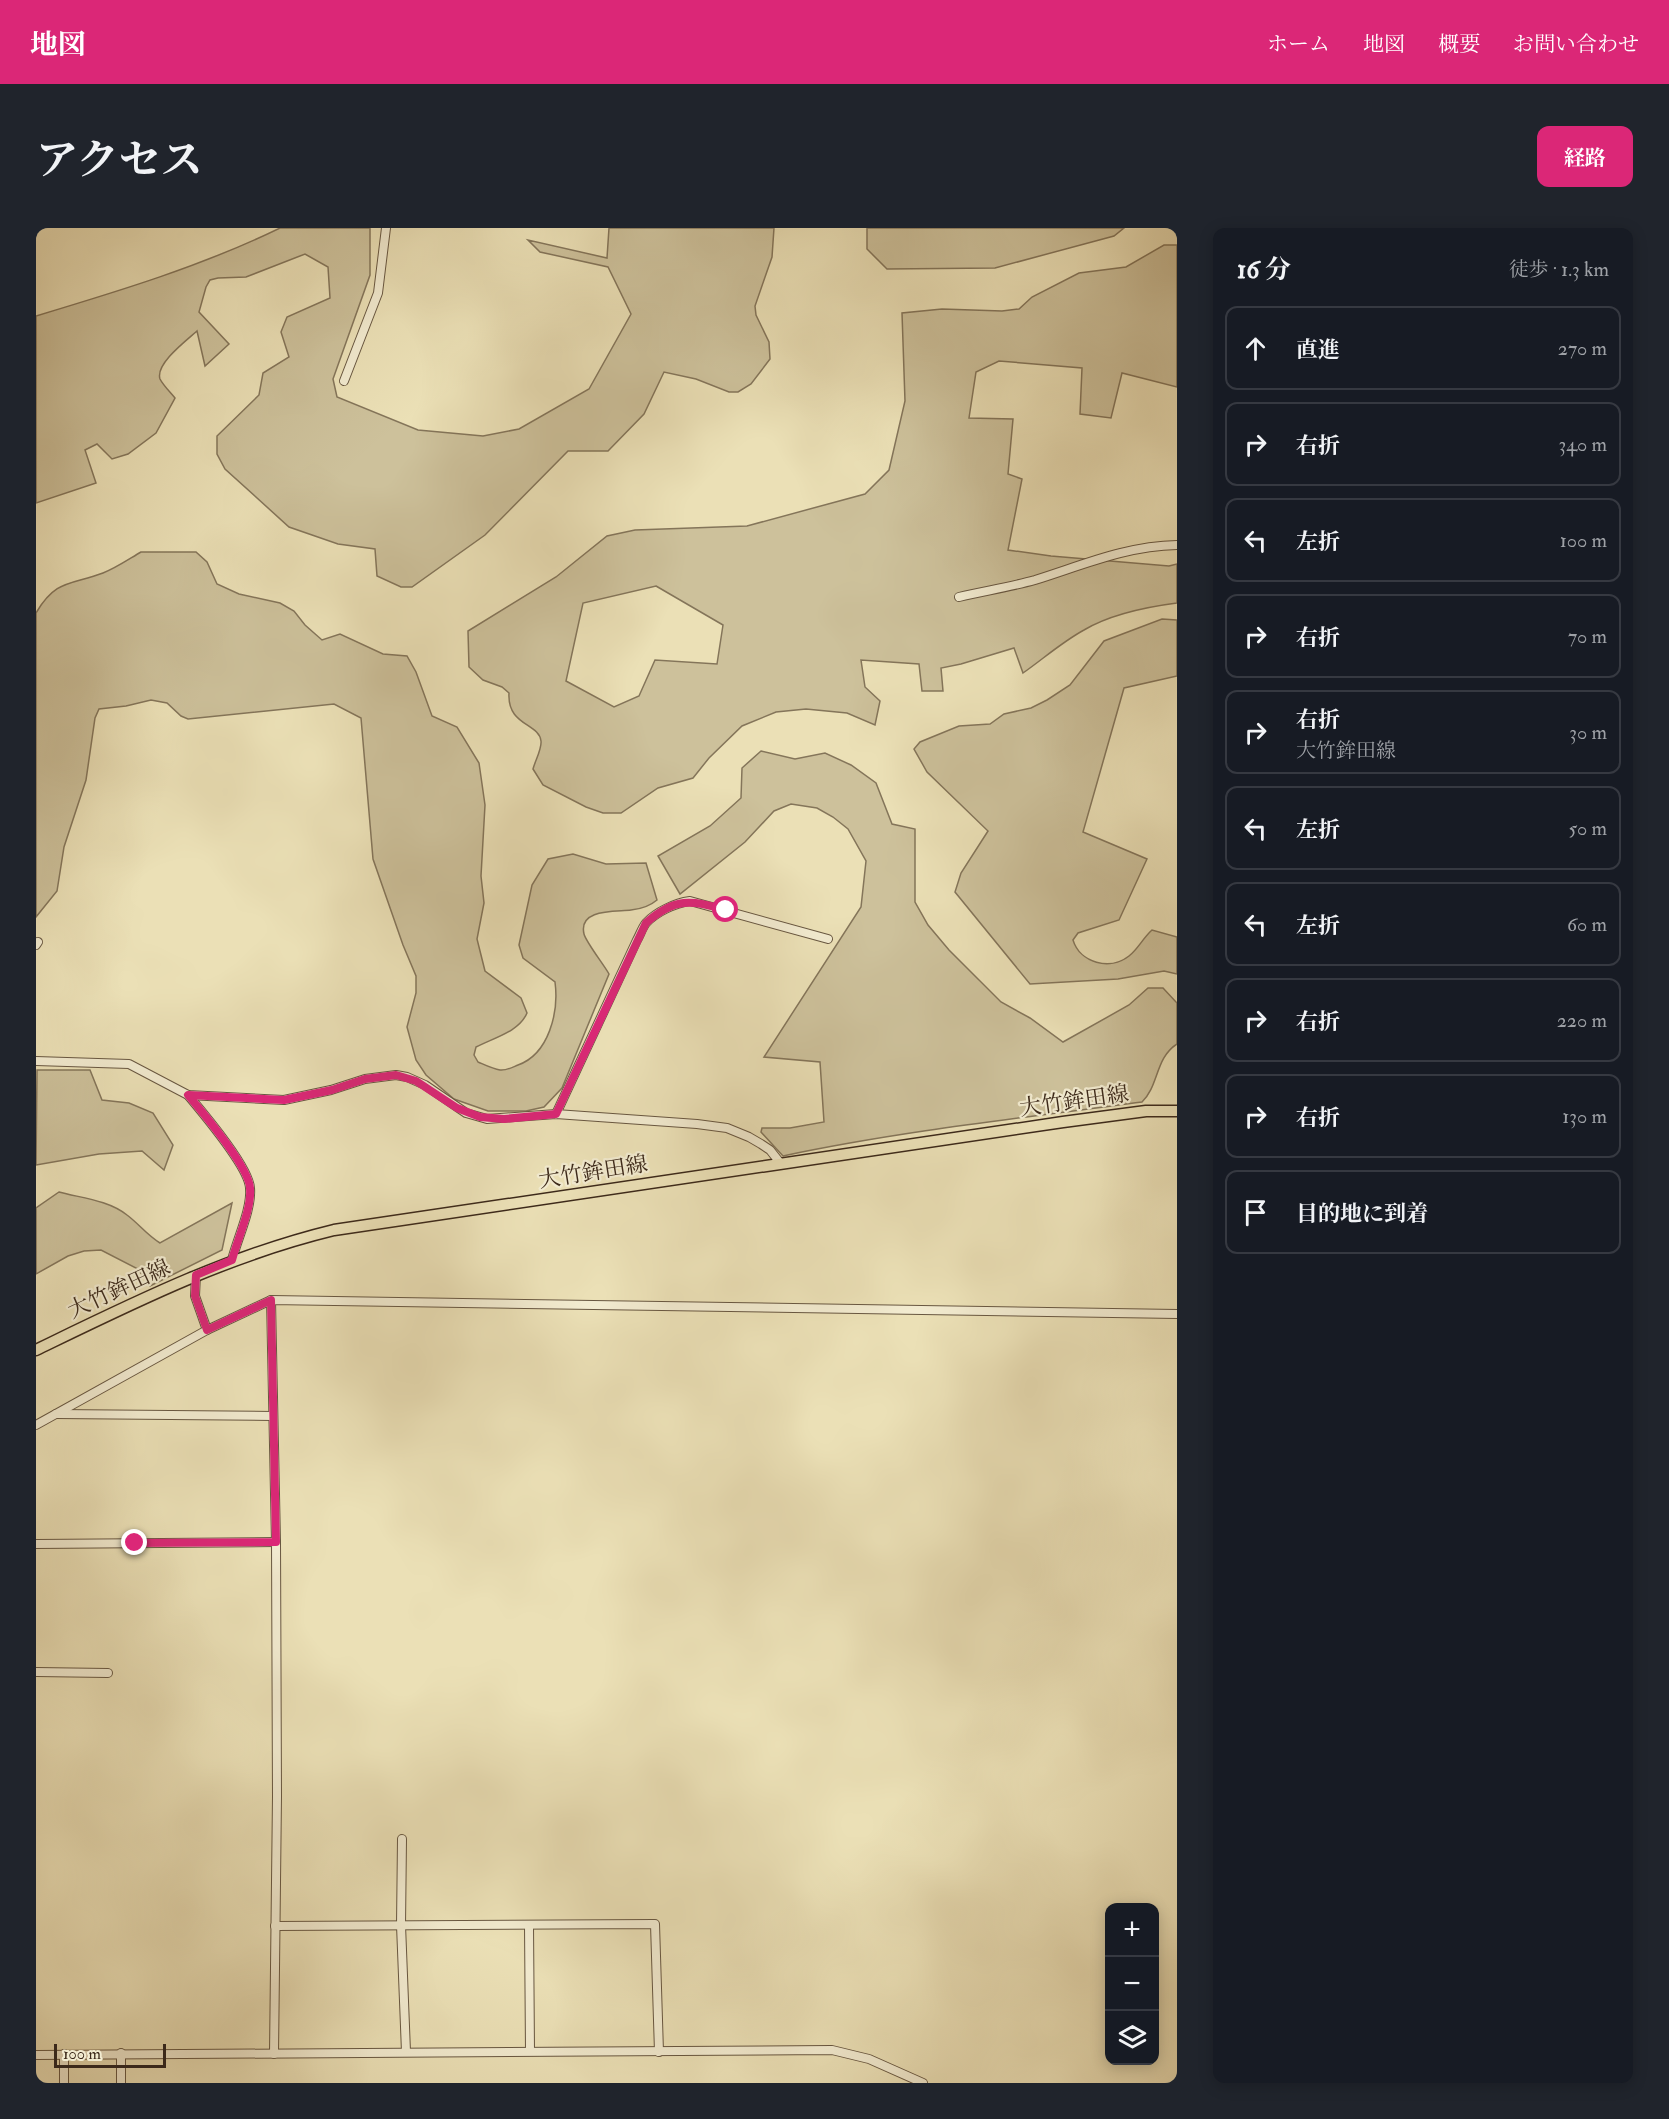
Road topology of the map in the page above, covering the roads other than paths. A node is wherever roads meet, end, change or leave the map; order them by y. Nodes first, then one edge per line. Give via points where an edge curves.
1 (386, 228) edge
2 (344, 381) dead end
3 (1177, 545) edge
4 (959, 597) dead end
5 (828, 939) dead end
6 (36, 1061) edge
7 (188, 1095) junction
8 (1177, 1111) edge
9 (556, 1114) junction
10 (781, 1164) junction
11 (232, 1260) junction
12 (196, 1275) junction
13 (271, 1300) junction
14 (1040, 1306) dead end
15 (1051, 1313) junction
16 (1177, 1314) edge
17 (207, 1330) junction
18 (36, 1350) edge
19 (56, 1414) junction
20 (273, 1416) junction
21 (36, 1425) edge
22 (276, 1542) junction
23 (36, 1544) edge
24 (36, 1672) edge
25 (108, 1673) dead end
26 (402, 1839) dead end
27 (529, 1924) junction
28 (401, 1925) junction
29 (275, 1926) junction
30 (530, 2051) junction
31 (406, 2052) junction
32 (658, 2052) junction
33 (121, 2053) junction
34 (64, 2054) junction
35 (274, 2054) junction
36 (36, 2055) edge
37 (64, 2083) edge
38 (121, 2083) edge
39 (923, 2083) edge

1 - 2 street via 378,293
3 - 4 street via 1121,551 1033,580
5 - 9 street via 690,901 653,917 637,940
6 - 7 street via 129,1064
7 - 9 street via 284,1100 396,1075 416,1081 457,1108 480,1117
7 - 11 street via 228,1145 250,1187
8 - 10 main road, 大竹鉾田線 via 1122,1114
9 - 10 street via 727,1128 761,1144
10 - 11 main road, 大竹鉾田線 via 334,1230
11 - 12 main road, 大竹鉾田線
12 - 17 street via 195,1296
12 - 18 main road, 大竹鉾田線
13 - 15 street
13 - 17 street
13 - 20 street
14 - 15 street
15 - 16 street
17 - 19 street
19 - 20 street
19 - 21 street
20 - 22 street
22 - 23 street
22 - 29 street
24 - 25 street
26 - 28 street
27 - 28 street
27 - 30 street
27 - 32 street via 655,1924
28 - 29 street
28 - 31 street
29 - 35 street
30 - 31 street
30 - 32 street
31 - 35 street
32 - 39 street via 832,2050 869,2059
33 - 34 street
33 - 35 street
33 - 38 street
34 - 36 street
34 - 37 street

